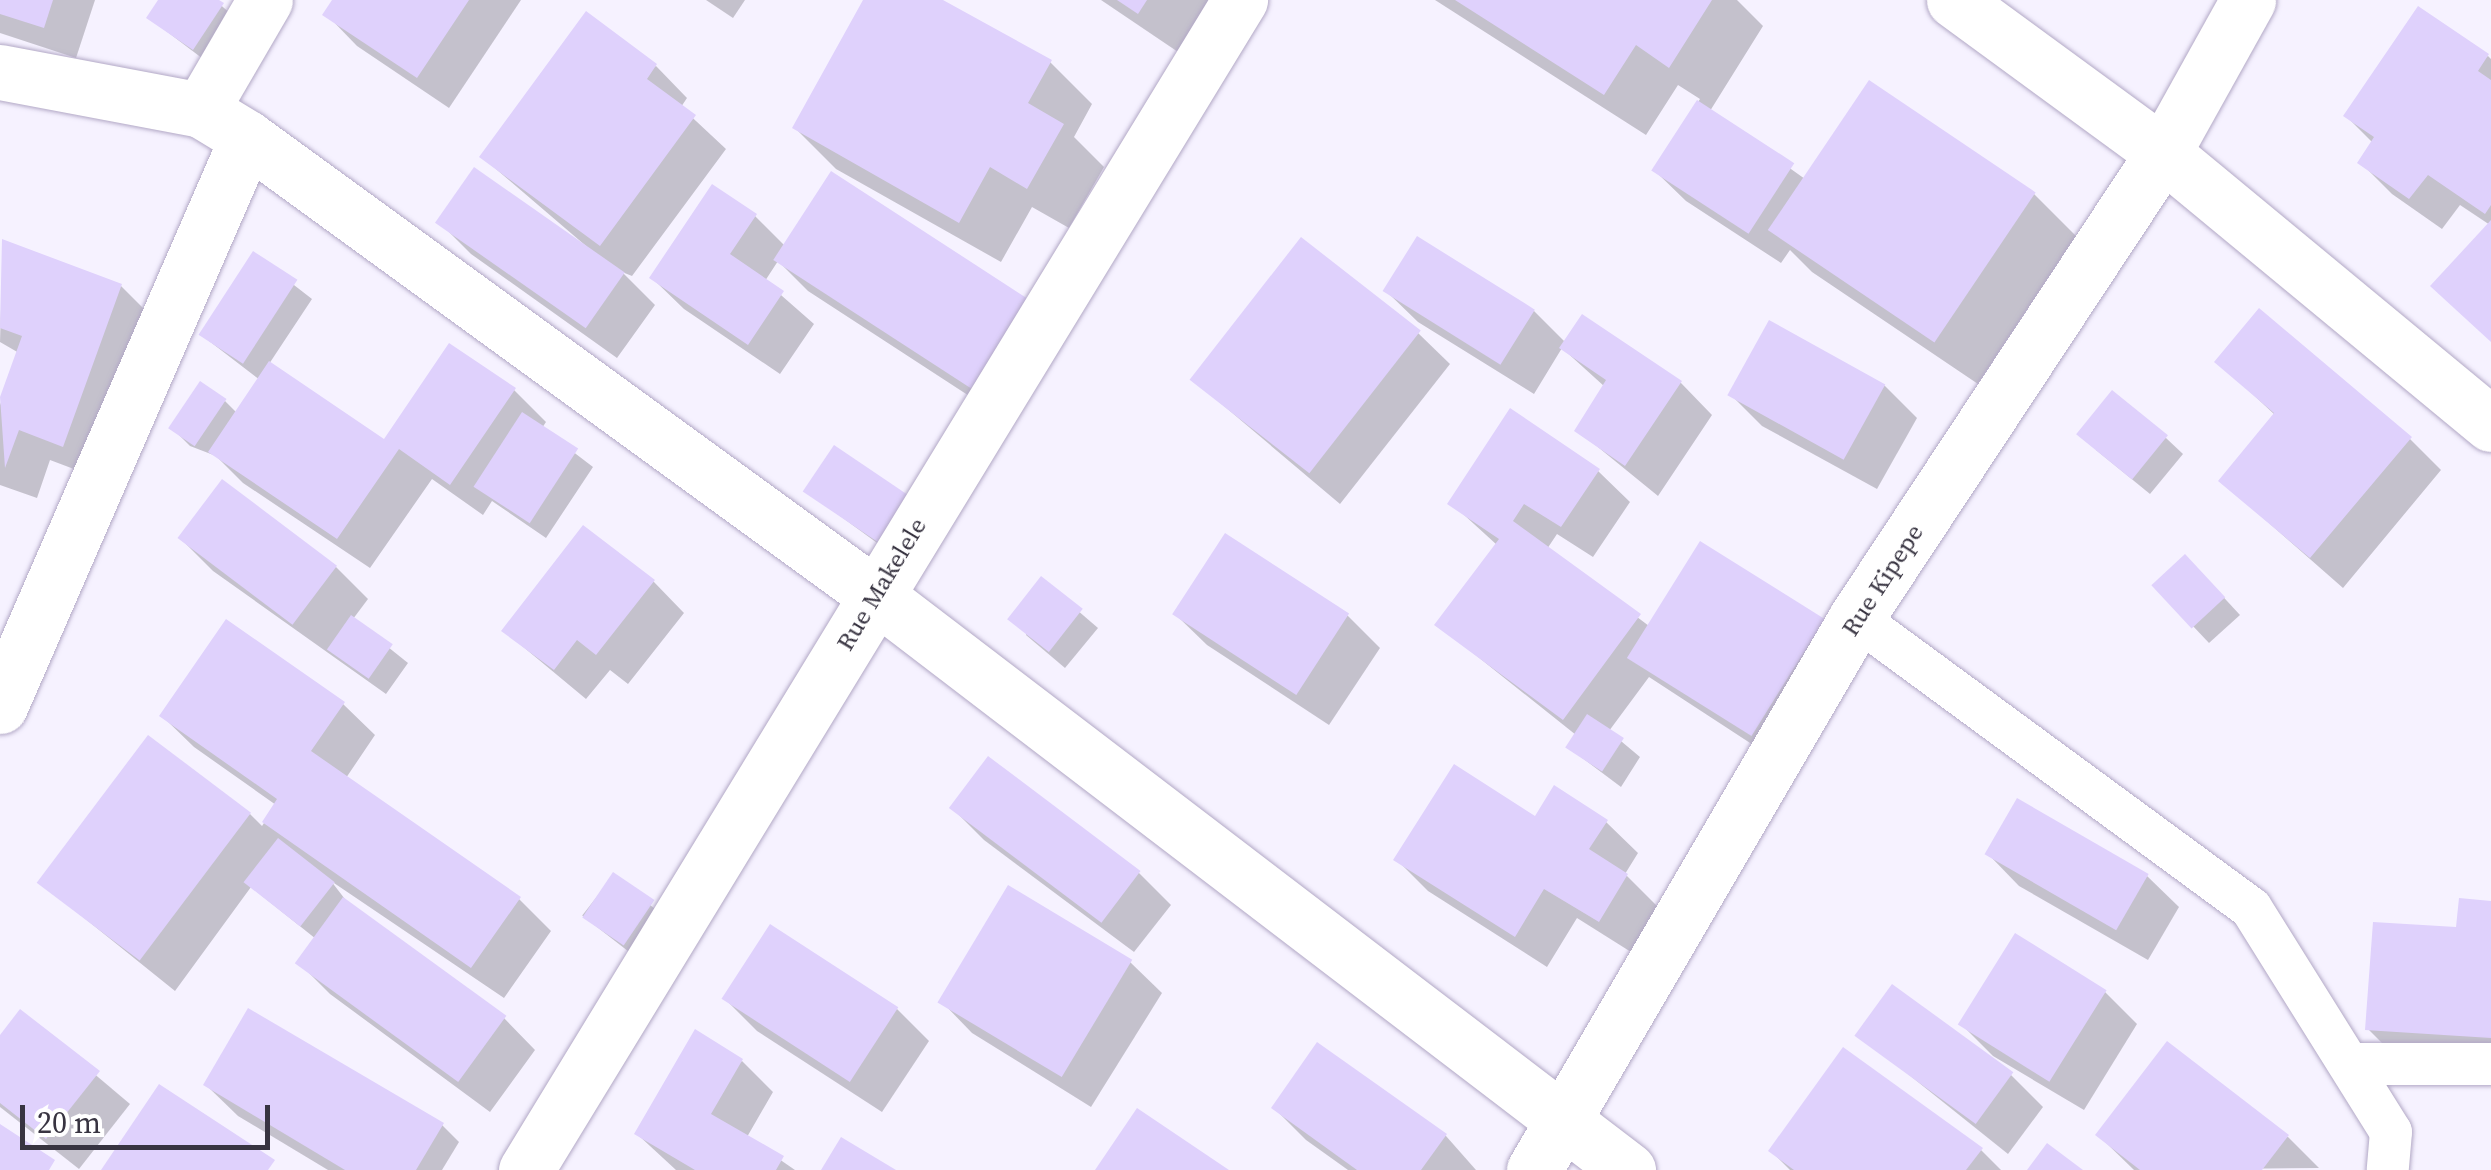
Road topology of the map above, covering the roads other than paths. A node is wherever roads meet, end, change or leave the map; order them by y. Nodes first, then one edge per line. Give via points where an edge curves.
1 (265, 0) edge
2 (1240, 0) edge
3 (1954, 0) edge
4 (2248, 0) edge
5 (0, 72) edge
6 (201, 110) junction
7 (247, 138) junction
8 (2163, 153) junction
9 (2491, 424) edge
10 (874, 594) junction
11 (1856, 618) junction
12 (0, 706) edge
13 (2350, 1064) junction
14 (2491, 1064) edge
15 (1564, 1115) junction
16 (526, 1170) edge
17 (1534, 1170) edge
18 (1628, 1170) edge
19 (2388, 1170) edge

1 - 6 street
2 - 10 street, Rue Makelele
3 - 8 street
4 - 8 street, Rue Kipepe
5 - 6 street
6 - 7 street
7 - 10 street
7 - 12 street
8 - 9 street
8 - 11 street, Rue Kipepe
10 - 15 street
10 - 16 street, Rue Makelele
11 - 13 lane via 2251,908
11 - 15 street, Rue Kipepe
13 - 14 lane
13 - 19 lane via 2391,1132
15 - 17 street, Rue Kipepe
15 - 18 street

